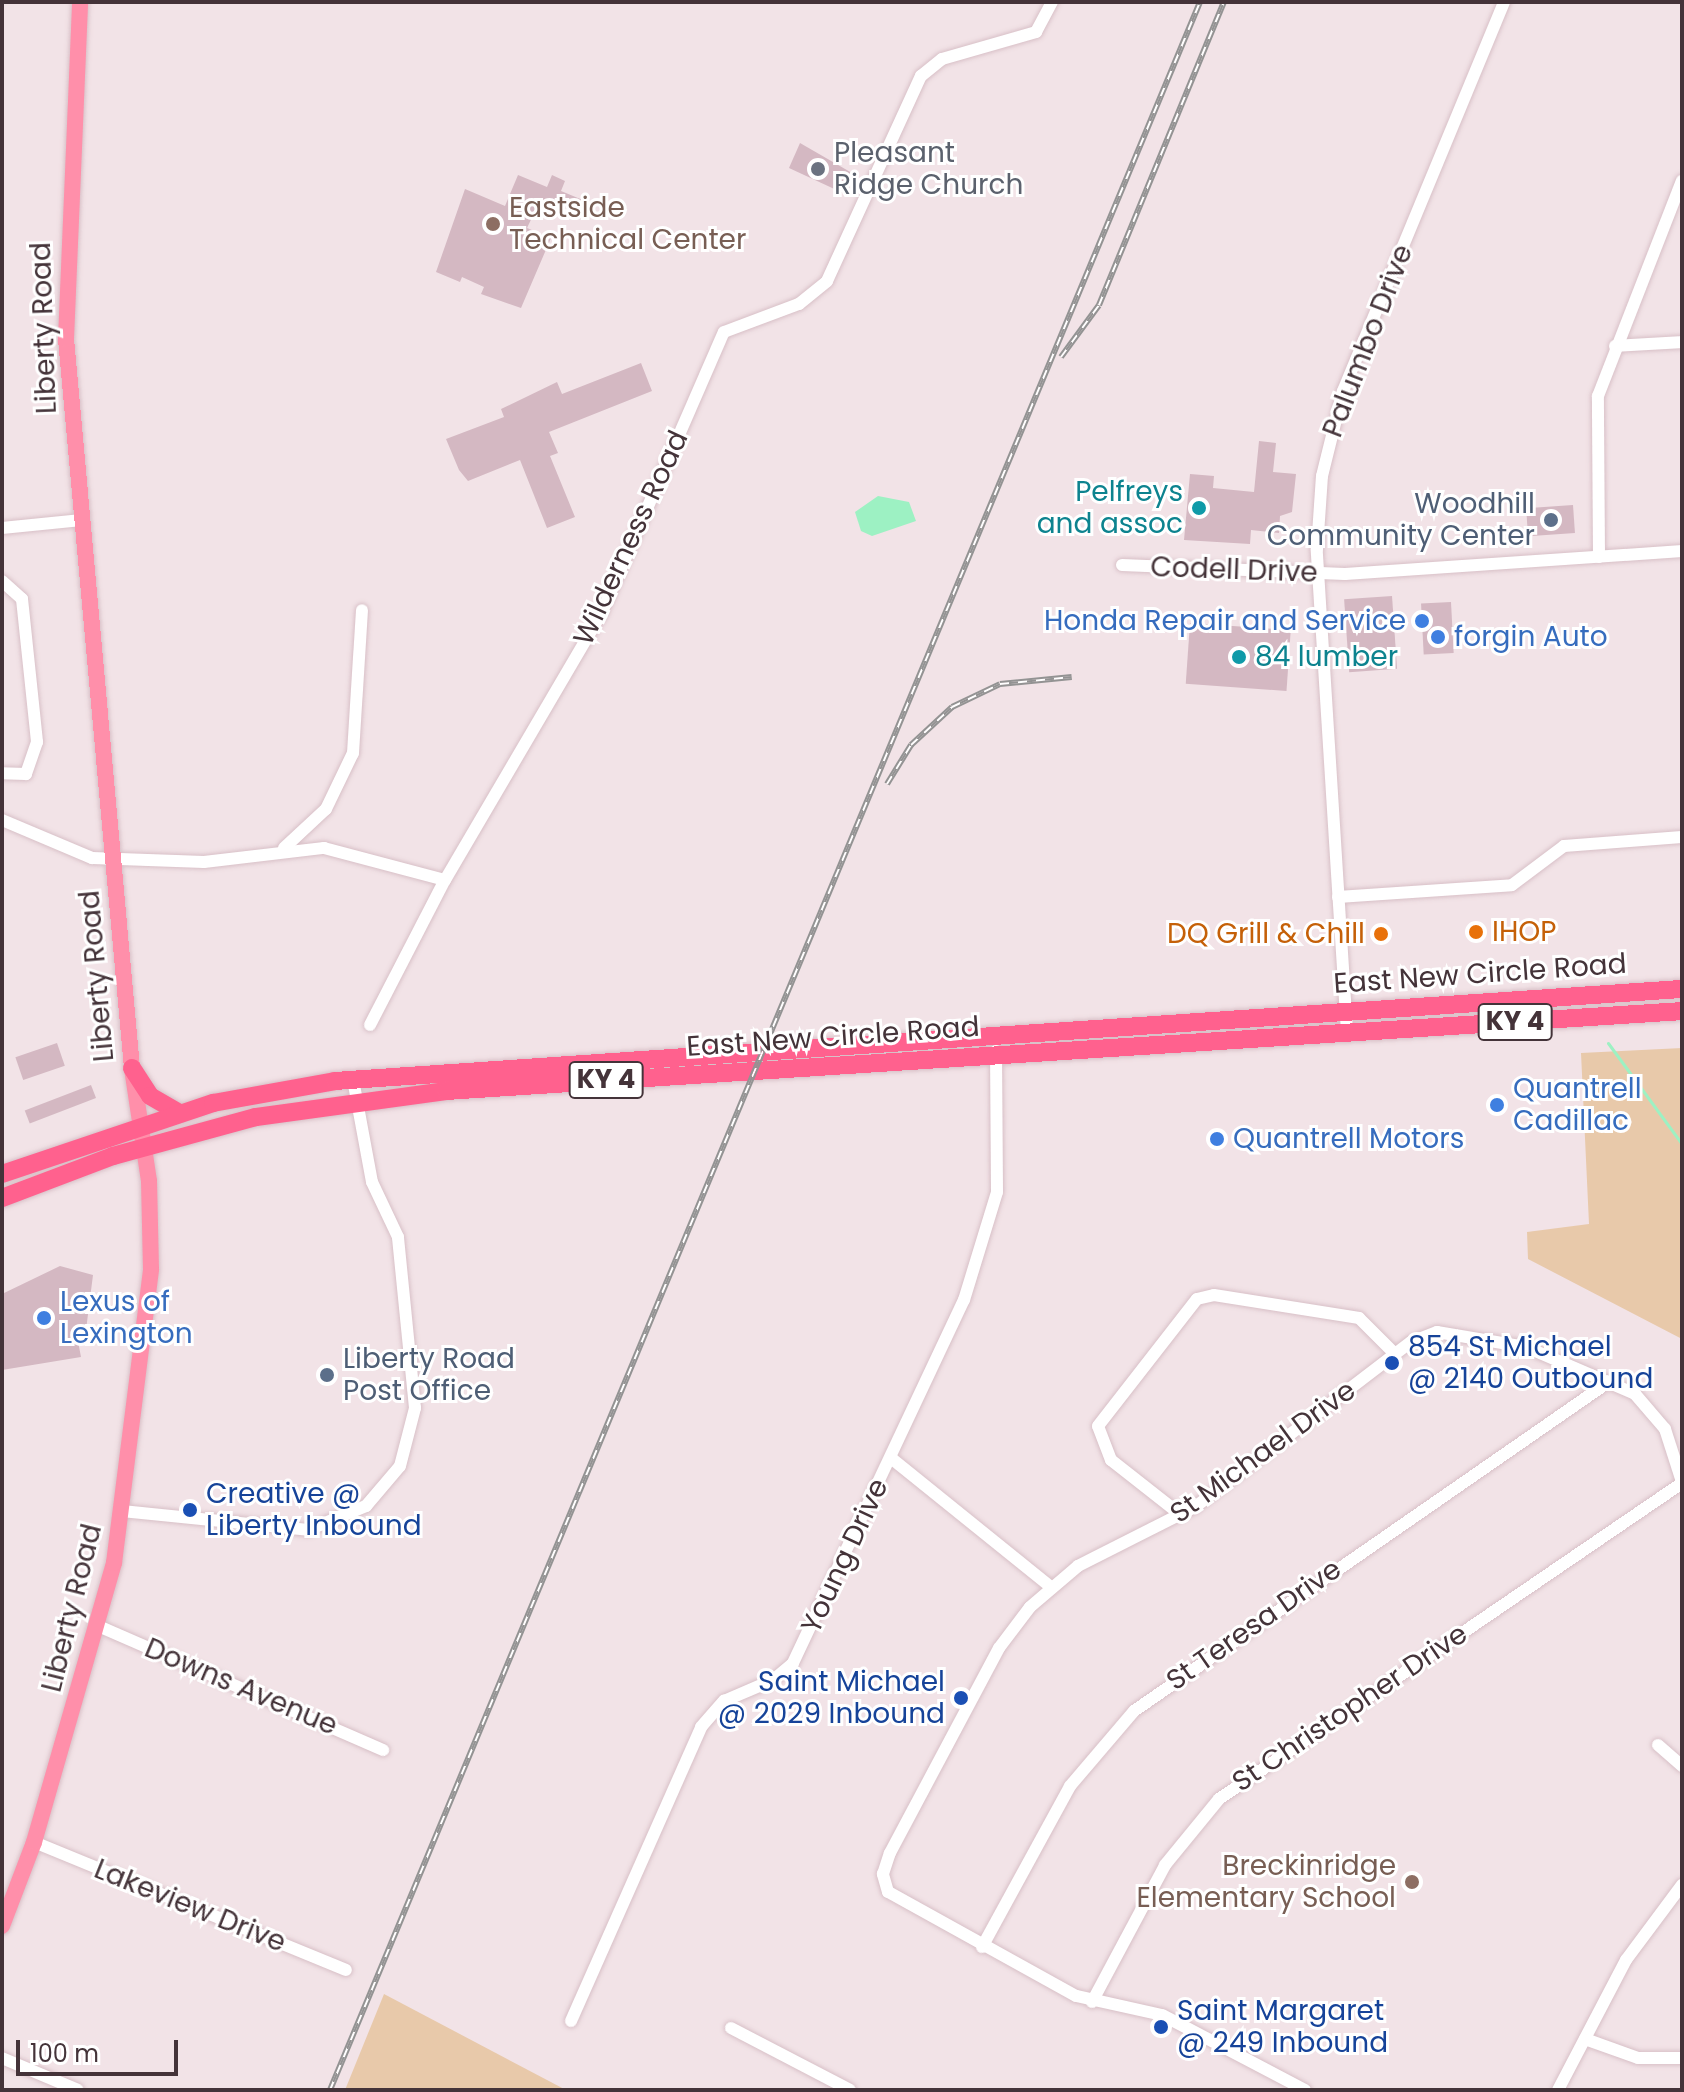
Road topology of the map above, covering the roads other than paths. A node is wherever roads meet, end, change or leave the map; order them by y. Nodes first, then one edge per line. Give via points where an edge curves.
1 (80, 2) edge
2 (1052, 2) edge
3 (1504, 2) edge
4 (1682, 181) edge
5 (1682, 342) edge
6 (1615, 346) junction
7 (82, 520) junction
8 (2, 528) edge
9 (1682, 551) edge
10 (1599, 557) junction
11 (1122, 565) dead end
12 (1318, 574) junction
13 (2, 581) edge
14 (362, 610) dead end
15 (2, 773) edge
16 (2, 820) edge
17 (1682, 837) edge
18 (281, 850) junction
19 (111, 856) junction
20 (445, 880) junction
21 (1338, 897) junction
22 (1682, 989) edge
23 (1346, 1010) junction
24 (1682, 1011) edge
25 (370, 1025) dead end
26 (1347, 1032) junction
27 (994, 1033) junction
28 (996, 1054) junction
29 (132, 1068) junction
30 (353, 1079) junction
31 (357, 1101) junction
32 (180, 1113) junction
33 (139, 1124) junction
34 (144, 1148) junction
35 (2, 1174) edge
36 (2, 1198) edge
37 (1395, 1354) junction
38 (1610, 1381) junction
39 (891, 1458) junction
40 (1682, 1479) edge
41 (122, 1511) junction
42 (1181, 1515) junction
43 (1051, 1587) junction
44 (98, 1626) junction
45 (1658, 1745) dead end
46 (383, 1750) dead end
47 (1682, 1766) edge
48 (34, 1842) junction
49 (1682, 1885) edge
50 (2, 1926) edge
51 (982, 1947) junction
52 (346, 1970) dead end
53 (1092, 2002) junction
54 (571, 2021) dead end
55 (731, 2028) dead end
56 (1585, 2039) junction
57 (2, 2058) edge
58 (1682, 2058) edge
59 (78, 2090) edge
60 (850, 2090) edge
61 (1305, 2090) edge
62 (1558, 2090) edge

1 - 7 main road, Liberty Road via 64,305
2 - 20 street, Wilderness Road via 1036,32 950,56 921,76 827,281 799,304 724,332 602,612
3 - 12 street, Palumbo Drive via 1336,411 1320,487
4 - 6 street
5 - 6 street
6 - 10 street via 1595,417
7 - 8 street
7 - 19 main road, Liberty Road
9 - 10 street, Codell Drive
10 - 12 street, Codell Drive
11 - 12 street, Codell Drive
12 - 21 street, Palumbo Drive
13 - 15 street via 22,599 37,742 26,774
14 - 18 street via 353,753 326,809
16 - 19 street via 92,858
17 - 21 street via 1564,846 1512,885
18 - 19 street via 204,862
18 - 20 street via 324,848
19 - 29 main road, Liberty Road
20 - 25 street, Wilderness Road
21 - 23 street, Palumbo Drive
22 - 23 highway, East New Circle Road / KY 4
23 - 26 street, Palumbo Drive
23 - 27 highway, East New Circle Road / KY 4
24 - 26 highway, East New Circle Road / KY 4
26 - 28 highway, East New Circle Road / KY 4
27 - 28 street, Young Drive
27 - 30 highway, East New Circle Road / KY 4
28 - 31 highway, East New Circle Road / KY 4
28 - 39 street, Young Drive via 999,1170 988,1234
29 - 32 highway via 150,1096
29 - 33 main road, Liberty Road
30 - 31 street
30 - 32 highway, East New Circle Road / KY 4
31 - 34 highway, East New Circle Road / KY 4 via 256,1117
31 - 41 street via 372,1182 398,1237 415,1408 400,1466 366,1506 308,1530
32 - 33 highway, East New Circle Road / KY 4
33 - 34 main road, Liberty Road
33 - 35 highway, East New Circle Road / KY 4
34 - 36 highway, East New Circle Road / KY 4
34 - 41 main road, Liberty Road via 151,1269
37 - 38 street, St Michael Drive via 1429,1334 1460,1332 1526,1347
37 - 42 street, St Michael Drive
37 - 42 street via 1359,1318 1214,1295 1197,1299 1098,1426 1111,1460
38 - 40 street, St Michael Drive via 1657,1416
38 - 51 street, St Teresa Drive via 1134,1711 1070,1786
39 - 43 street
39 - 54 street, Young Drive via 793,1663 773,1680 724,1701 701,1727
40 - 53 street, St Christopher Drive via 1219,1799 1165,1865
41 - 44 main road, Liberty Road
42 - 43 street, St Michael Drive via 1097,1555
43 - 51 street, St Michael Drive via 987,1668 890,1853 884,1883 908,1907
44 - 46 street, Downs Avenue
44 - 48 main road, Liberty Road
45 - 47 street
48 - 50 main road, Liberty Road
48 - 52 street, Lakeview Drive
49 - 56 street via 1641,1935
51 - 53 street
53 - 61 street via 1162,2015
55 - 60 street
56 - 58 street via 1638,2058
56 - 62 street
57 - 59 street

